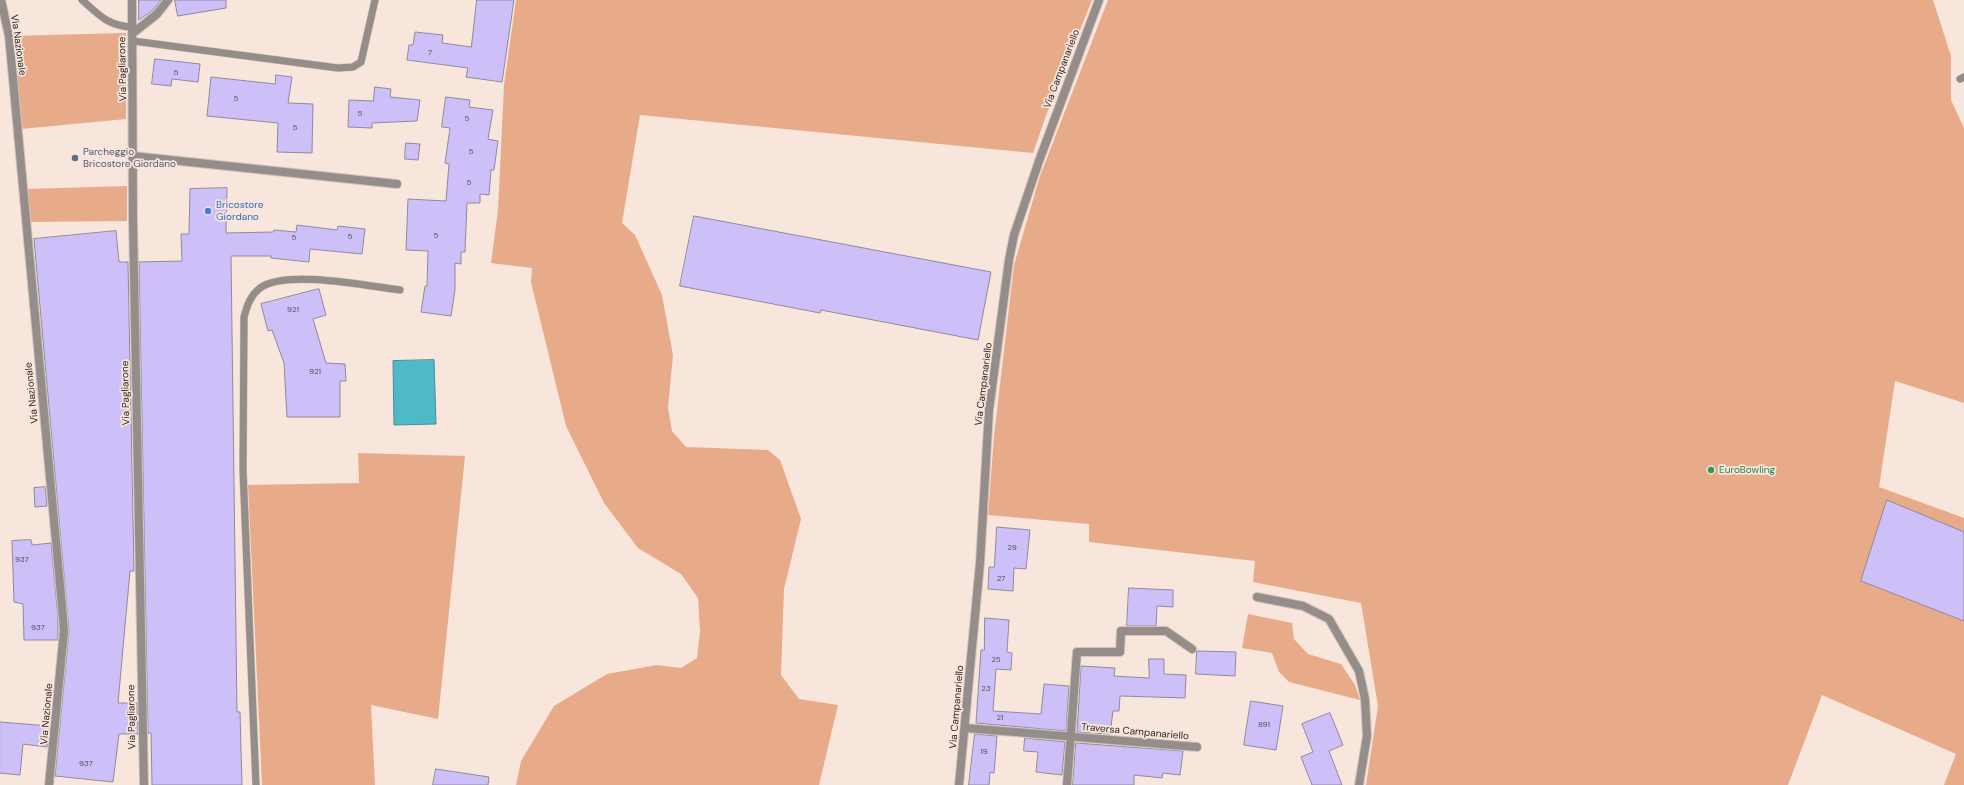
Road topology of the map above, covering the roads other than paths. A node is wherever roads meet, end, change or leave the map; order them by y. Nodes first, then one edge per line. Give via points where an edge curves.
1 (1, 0) edge
2 (82, 0) edge
3 (132, 0) edge
4 (168, 0) edge
5 (375, 0) edge
6 (1099, 0) edge
7 (133, 34) junction
8 (133, 156) junction
9 (397, 184) dead end
10 (400, 290) dead end
11 (1257, 597) dead end
12 (1192, 649) dead end
13 (966, 728) junction
14 (1072, 736) junction
15 (1197, 747) dead end
16 (49, 785) edge
17 (144, 785) edge
18 (256, 785) edge
19 (959, 785) edge
20 (1067, 785) edge
21 (1359, 785) edge

1 - 16 street, Via Nazionale via 8,36 63,617
2 - 7 lane via 105,20
3 - 7 street, Via Pagliarone
4 - 7 street via 157,14
5 - 7 lane via 361,62 353,67 338,68
6 - 13 street, Via Campanariello via 1038,161 1008,260 990,410
7 - 8 street, Via Pagliarone
8 - 9 street
8 - 17 street, Via Pagliarone
10 - 18 lane via 301,278 275,282 260,288 250,299 244,317 243,470
11 - 21 street via 1303,606 1330,619 1359,670 1365,699 1367,736
12 - 14 street, Traversa Campanariello via 1166,631 1121,631 1120,652 1077,652
13 - 14 street, Traversa Campanariello
13 - 19 street, Via Campanariello
14 - 15 street, Traversa Campanariello
14 - 20 street, Traversa Campanariello

